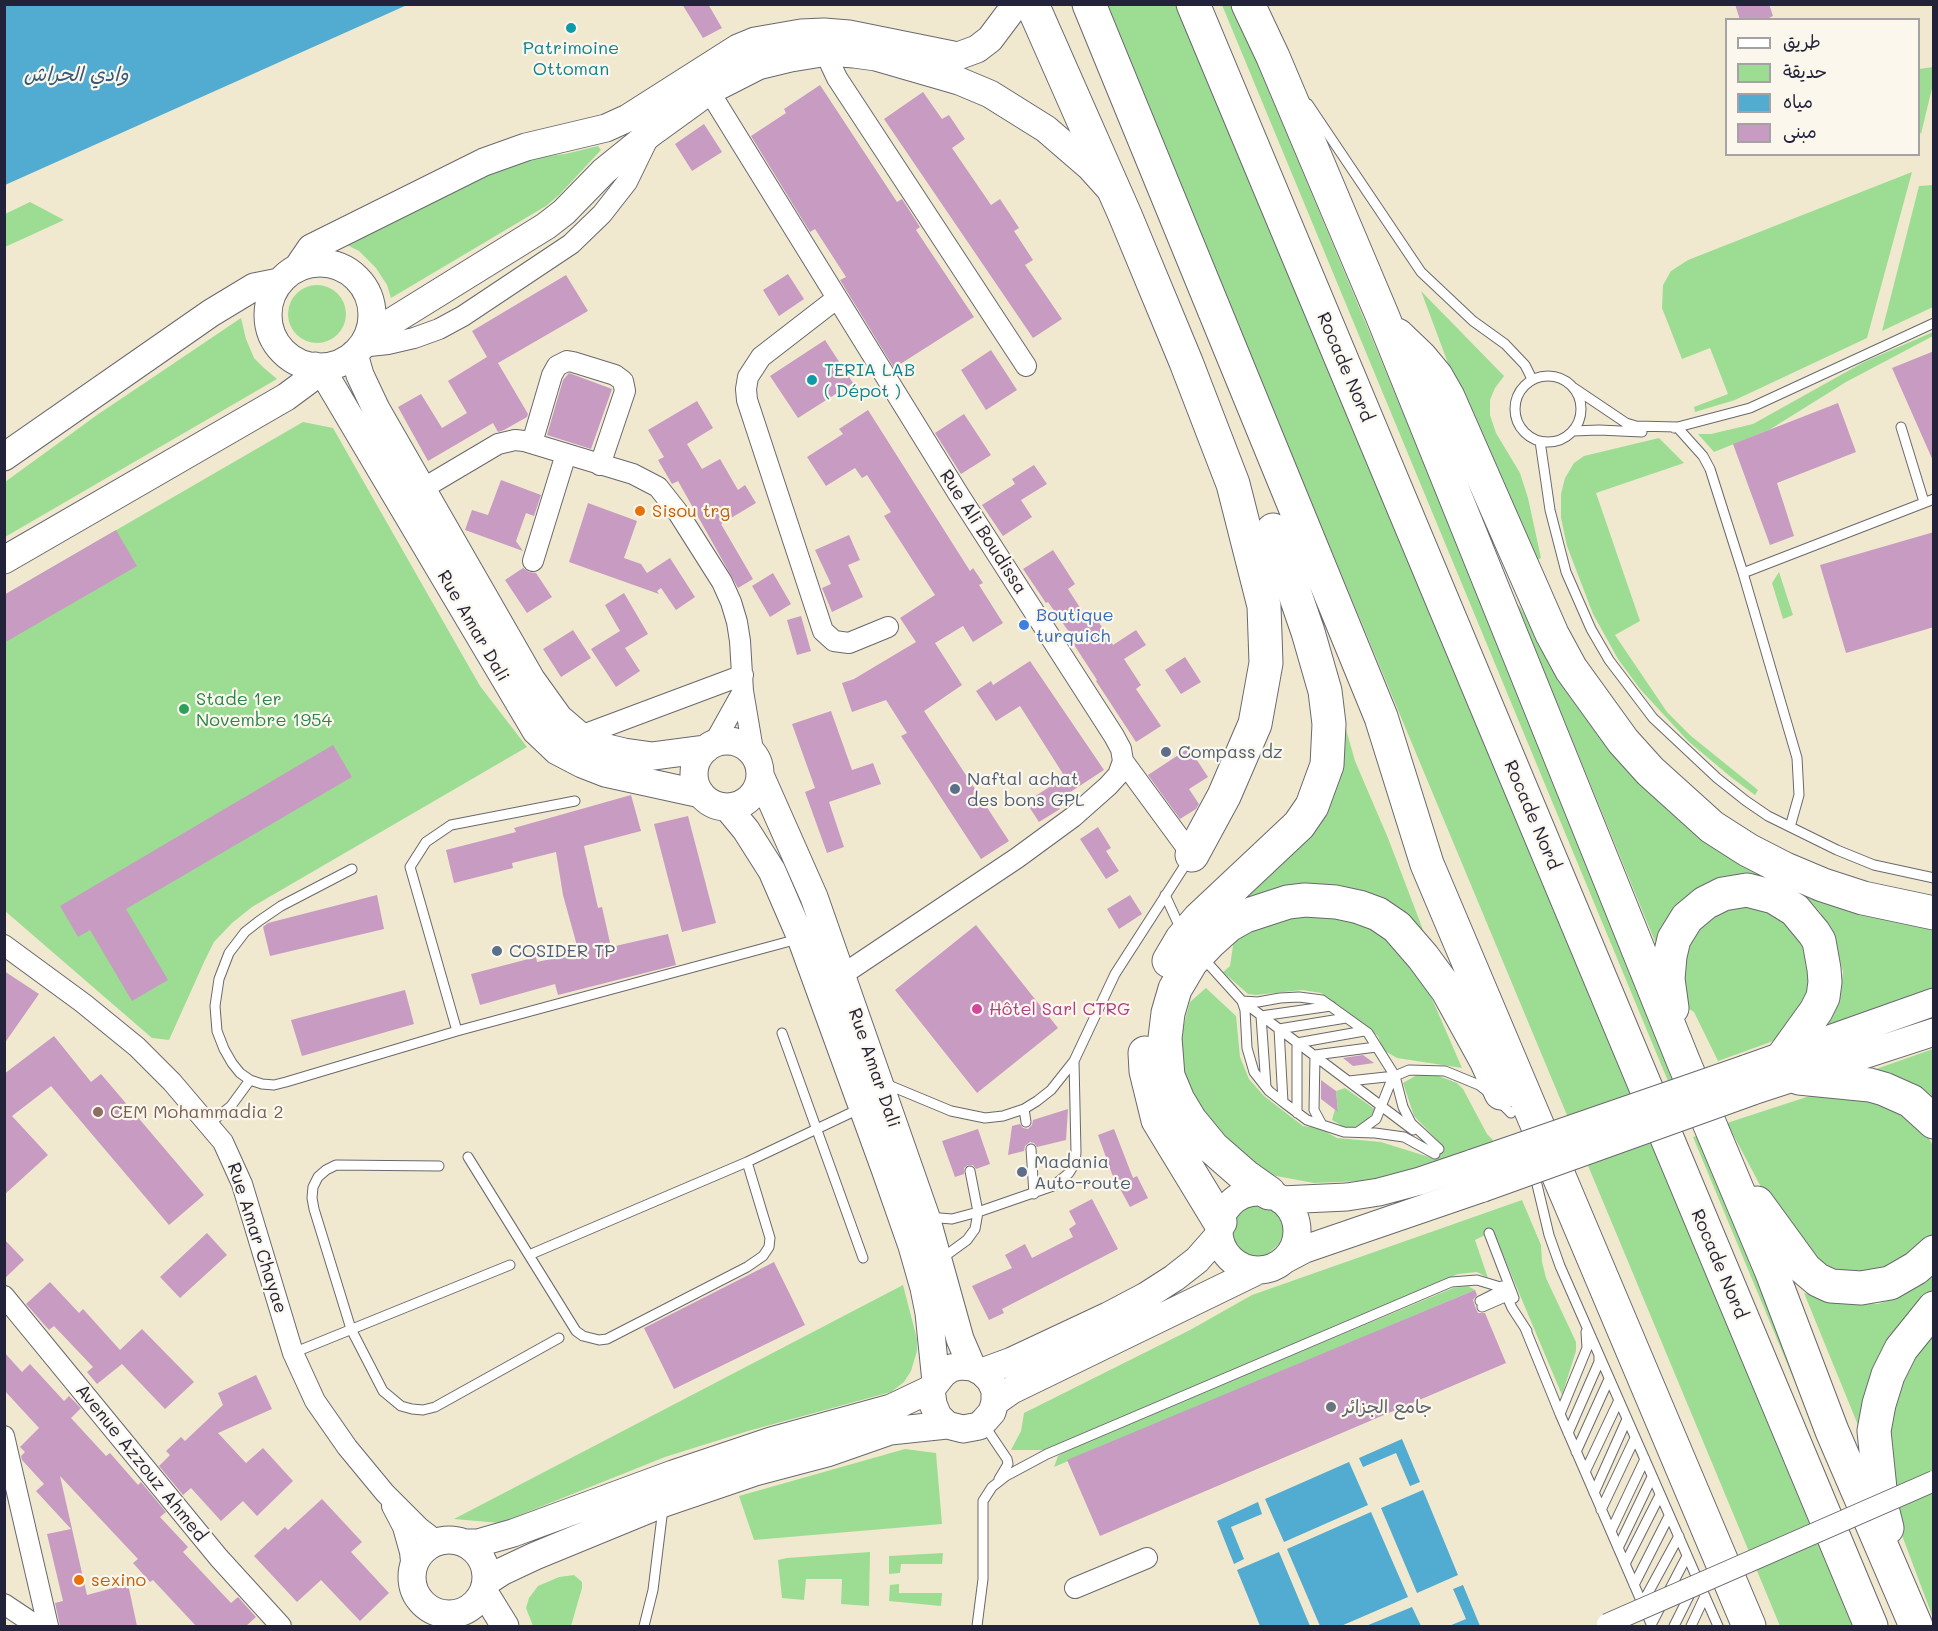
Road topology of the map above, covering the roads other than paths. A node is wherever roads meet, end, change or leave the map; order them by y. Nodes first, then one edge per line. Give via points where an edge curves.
1 (1014, 4) edge
2 (1032, 4) edge
3 (1089, 4) edge
4 (1193, 4) edge
5 (1248, 4) edge
6 (826, 42) junction
7 (1273, 57) junction
8 (709, 91) junction
9 (1125, 215) junction
10 (289, 274) junction
11 (837, 299) junction
12 (1382, 315) junction
13 (1934, 323) edge
14 (360, 346) junction
15 (1186, 362) junction
16 (1026, 366) dead end
17 (318, 367) junction
18 (1532, 379) junction
19 (1574, 388) junction
20 (1677, 427) junction
21 (1901, 427) dead end
22 (1573, 431) junction
23 (1540, 441) junction
24 (532, 443) junction
25 (566, 454) junction
26 (4, 457) edge
27 (600, 465) junction
28 (422, 489) junction
29 (1929, 500) edge
30 (1273, 530) junction
31 (4, 560) edge
32 (533, 561) dead end
33 (1743, 573) junction
34 (888, 627) dead end
35 (743, 683) junction
36 (580, 736) junction
37 (710, 746) junction
38 (1123, 761) junction
39 (757, 766) junction
40 (701, 794) junction
41 (575, 801) dead end
42 (727, 807) junction
43 (1790, 827) junction
44 (1192, 855) junction
45 (1426, 864) junction
46 (352, 869) dead end
47 (1934, 878) edge
48 (1165, 895) junction
49 (1934, 913) edge
50 (1177, 921) dead end
51 (801, 938) junction
52 (4, 945) edge
53 (1204, 959) dead end
54 (842, 975) junction
55 (1242, 1001) junction
56 (1934, 1002) edge
57 (1330, 1006) junction
58 (1262, 1016) junction
59 (1346, 1018) junction
60 (1280, 1029) junction
61 (457, 1031) junction
62 (1364, 1031) junction
63 (1934, 1032) edge
64 (782, 1033) dead end
65 (1298, 1043) junction
66 (1376, 1047) junction
67 (1315, 1055) junction
68 (1074, 1061) junction
69 (1684, 1063) junction
70 (1792, 1066) junction
71 (1395, 1076) junction
72 (250, 1080) junction
73 (879, 1081) junction
74 (1349, 1081) junction
75 (1266, 1088) junction
76 (1283, 1102) junction
77 (1382, 1106) junction
78 (862, 1107) junction
79 (1024, 1109) junction
80 (1297, 1113) junction
81 (1510, 1113) junction
82 (1026, 1122) dead end
83 (1934, 1122) edge
84 (1321, 1123) junction
85 (209, 1124) junction
86 (817, 1131) junction
87 (1356, 1133) junction
88 (1031, 1149) dead end
89 (1437, 1151) junction
90 (1723, 1155) junction
91 (468, 1157) dead end
92 (1532, 1160) junction
93 (747, 1162) junction
94 (439, 1166) dead end
95 (970, 1171) dead end
96 (1478, 1175) junction
97 (1034, 1194) junction
98 (1275, 1196) junction
99 (978, 1212) junction
100 (926, 1217) junction
101 (1219, 1228) junction
102 (1486, 1234) dead end
103 (1934, 1252) edge
104 (529, 1255) junction
105 (863, 1258) dead end
106 (939, 1260) junction
107 (1284, 1260) junction
108 (510, 1264) dead end
109 (1259, 1270) junction
110 (1507, 1293) junction
111 (4, 1296) edge
112 (1481, 1304) dead end
113 (1934, 1308) edge
114 (1583, 1320) junction
115 (351, 1329) junction
116 (559, 1338) dead end
117 (293, 1353) junction
118 (1599, 1355) junction
119 (977, 1369) junction
120 (1609, 1378) junction
121 (934, 1386) junction
122 (1619, 1400) junction
123 (989, 1412) junction
124 (1560, 1414) junction
125 (1627, 1419) junction
126 (947, 1425) junction
127 (1568, 1433) junction
128 (4, 1436) edge
129 (1635, 1438) junction
130 (1576, 1452) junction
131 (1645, 1459) junction
132 (1585, 1472) junction
133 (1652, 1477) junction
134 (1934, 1482) edge
135 (996, 1483) junction
136 (385, 1493) junction
137 (1594, 1493) junction
138 (1660, 1495) junction
139 (664, 1503) junction
140 (1683, 1508) junction
141 (1601, 1510) junction
142 (1611, 1531) junction
143 (1679, 1536) junction
144 (438, 1542) junction
145 (466, 1543) junction
146 (1618, 1548) junction
147 (1147, 1558) dead end
148 (1686, 1558) junction
149 (1625, 1564) junction
150 (413, 1580) junction
151 (1697, 1580) junction
152 (1634, 1585) junction
153 (485, 1587) junction
154 (1076, 1588) dead end
155 (1705, 1596) junction
156 (4, 1604) edge
157 (1642, 1604) junction
158 (454, 1620) edge
159 (1616, 1623) edge
160 (1715, 1624) edge
161 (37, 1626) edge
162 (48, 1626) edge
163 (281, 1626) edge
164 (505, 1626) edge
165 (644, 1626) edge
166 (977, 1626) edge
167 (1651, 1626) edge
168 (1674, 1626) edge
169 (1691, 1626) edge
170 (1749, 1626) edge
171 (1870, 1626) edge
172 (1917, 1626) edge

1 - 6 street via 990,39 958,56 849,33
2 - 9 highway
3 - 45 highway via 1381,717
4 - 171 highway, Rocade Nord
5 - 7 highway
6 - 8 street via 791,58 758,66
6 - 9 street via 990,94 1068,146 1110,189
6 - 10 street via 801,33 738,48 606,128 526,147 484,162 311,248
6 - 16 street via 837,78
7 - 12 highway
7 - 18 lane via 1421,272 1473,321 1505,344 1525,365
8 - 11 street, Rue Ali Boudissa
8 - 14 street via 604,171 546,226
9 - 15 highway
10 - 14 street via 309,263 332,264 361,283 372,315
10 - 17 street via 272,293 268,304 272,335 292,358
10 - 26 street via 229,301
11 - 34 street via 760,357 748,377 747,400 823,632 834,641 849,643
11 - 38 street, Rue Ali Boudissa via 1114,736
12 - 49 highway via 1436,376 1448,397 1551,634 1623,741 1712,827 1748,849 1823,885
12 - 69 highway
13 - 20 lane via 1750,408
14 - 17 street via 332,365
14 - 28 street, Rue Amar Dali via 370,399
15 - 30 highway via 1233,446
15 - 44 highway via 1233,484 1264,606 1266,663 1255,724 1244,753
17 - 31 street via 309,380 286,397
17 - 40 street, Rue Amar Dali via 536,731 557,750 582,764
18 - 19 lane via 1554,376
18 - 23 lane via 1523,386 1514,407 1521,429
19 - 20 lane via 1626,423
19 - 22 lane via 1581,410
20 - 22 lane via 1641,432
20 - 33 lane via 1710,470
21 - 29 lane
22 - 23 lane via 1563,439
23 - 43 lane via 1550,510 1566,572 1609,660 1673,739 1746,801
24 - 25 street
24 - 27 street via 557,366 567,361 615,375 623,381 625,391
24 - 28 street via 515,440 498,444
25 - 27 street
25 - 32 street
27 - 35 street via 658,487 677,511 731,602 737,622
28 - 36 street, Rue Amar Dali via 542,695 559,718
29 - 33 lane
30 - 45 highway via 1364,714
30 - 101 highway via 1325,691 1329,724 1327,765 1312,806 1299,825 1199,920 1173,954 1151,1004 1145,1048 1146,1071 1158,1120
33 - 43 lane via 1797,758 1799,795
35 - 36 street
35 - 37 street
35 - 39 street
36 - 37 street, Rue Amar Dali via 599,746 653,756
37 - 39 street via 726,741 737,743 746,748
37 - 40 street via 695,765 694,775
38 - 44 street, Rue Ali Boudissa
38 - 54 street via 1118,775 1073,817
39 - 42 street via 753,794 746,801
39 - 54 street, Rue Amar Dali via 806,875
40 - 42 street via 708,801
41 - 61 lane via 451,825 426,842 410,867
42 - 51 street, Rue Amar Dali via 772,871
43 - 47 lane via 1874,865
44 - 48 lane
45 - 140 highway
46 - 72 lane via 259,921 244,932 229,953 219,979 217,1031 232,1063
48 - 50 lane
48 - 68 lane via 1114,975
51 - 61 lane
51 - 78 street, Rue Amar Dali
52 - 85 street, Rue Amar Chayae via 136,1047
53 - 55 lane
54 - 73 street, Rue Amar Dali
55 - 57 lane via 1309,998
55 - 58 lane
55 - 75 lane via 1251,1064
56 - 70 street
57 - 58 lane
57 - 59 lane
58 - 60 lane
58 - 75 lane
59 - 60 lane
59 - 62 lane
60 - 65 lane
60 - 76 lane
61 - 72 lane via 274,1085
62 - 65 lane
62 - 66 lane
63 - 70 street
64 - 86 lane
65 - 67 lane
65 - 80 lane
66 - 67 lane
66 - 71 lane
67 - 74 lane
67 - 84 lane via 1314,1110
68 - 79 lane via 1051,1090
68 - 97 lane via 1075,1162 1061,1180
69 - 70 highway via 1668,979 1674,939 1695,910 1714,898 1748,890 1780,900 1795,910 1819,941 1825,976 1822,997
69 - 90 highway
70 - 83 highway via 1884,1089 1911,1101
70 - 96 street, bridge
71 - 74 lane
71 - 77 lane
71 - 81 lane via 1417,1069 1445,1071 1479,1085
71 - 89 lane via 1411,1123
72 - 85 lane via 231,1106
73 - 79 lane via 985,1119
73 - 100 street, Rue Amar Dali
74 - 77 lane
75 - 76 lane
76 - 80 lane
77 - 87 lane via 1376,1119
77 - 89 lane
78 - 86 lane
78 - 121 street, Rue Amar Dali via 924,1288
79 - 82 lane
80 - 84 lane
81 - 92 highway
81 - 98 highway via 1448,991 1397,927 1368,910 1336,902 1305,900 1271,906 1229,925 1191,962 1175,989 1165,1038 1168,1076 1190,1120 1240,1173
84 - 87 lane
85 - 117 street, Rue Amar Chayae via 223,1142 242,1184
86 - 93 lane
86 - 105 lane
87 - 89 lane via 1404,1137
88 - 97 lane
90 - 103 highway via 1794,1256 1818,1280 1831,1286 1876,1287 1904,1276
90 - 172 highway via 1832,1431
91 - 104 lane
92 - 114 lane via 1549,1235
92 - 140 highway via 1594,1294
93 - 104 lane
93 - 104 lane via 771,1238 763,1256 607,1339 592,1339 576,1331
94 - 115 lane via 336,1165 318,1177 312,1198
95 - 99 lane
96 - 98 street via 1420,1181 1347,1197
96 - 107 street
97 - 99 lane
98 - 101 street via 1257,1192 1233,1200 1224,1210
98 - 107 street via 1290,1209 1296,1222 1293,1247
99 - 100 lane via 952,1218
99 - 106 lane via 972,1235
100 - 106 street, Rue Amar Dali
101 - 109 street via 1223,1249 1232,1260
101 - 119 street via 1197,1260 1146,1296 1012,1361
102 - 110 lane
106 - 119 street, Rue Amar Dali via 960,1339
107 - 109 street
108 - 115 lane
109 - 123 street via 1012,1390
110 - 112 lane
110 - 124 lane via 1527,1331
110 - 135 lane via 1477,1280 1451,1282 1047,1454
111 - 163 street, Avenue Azzouz Ahmed via 219,1557
113 - 172 highway via 1910,1335 1892,1366 1874,1431 1882,1508
114 - 118 lane
114 - 124 lane via 1587,1348
115 - 116 lane via 383,1391 401,1406 423,1410 445,1402
115 - 117 lane
117 - 136 street, Rue Amar Chayae via 315,1401 346,1447
118 - 120 lane
118 - 127 lane
119 - 121 street via 951,1368
119 - 123 street via 995,1390
120 - 122 lane
120 - 130 lane
121 - 126 street via 933,1404
121 - 145 street via 891,1408 771,1441 513,1533
122 - 125 lane
122 - 132 lane
123 - 126 street via 971,1429
123 - 135 lane via 1008,1464
124 - 127 lane
125 - 129 lane
125 - 137 lane
126 - 139 street via 890,1431
127 - 130 lane
128 - 162 street
129 - 131 lane
129 - 141 lane
130 - 132 lane
131 - 133 lane
131 - 142 lane
132 - 137 lane
133 - 138 lane
133 - 146 lane
134 - 159 street, bridge
135 - 166 lane via 983,1501 983,1579
136 - 144 street, Rue Amar Chayae
136 - 150 street, Rue Amar Chayae via 403,1527
137 - 141 lane
138 - 140 lane
138 - 149 lane
139 - 153 street via 503,1571
139 - 165 lane via 653,1590
140 - 143 lane
140 - 152 lane
140 - 170 highway
141 - 142 lane
142 - 146 lane
143 - 148 lane
143 - 157 lane
144 - 145 street
144 - 150 street via 419,1556
145 - 153 street via 482,1561
146 - 149 lane
147 - 154 street
148 - 151 lane
148 - 167 lane
149 - 152 lane
150 - 158 street via 423,1602
151 - 155 lane
151 - 168 lane
152 - 157 lane
153 - 158 street via 475,1603 456,1613
153 - 164 street
155 - 160 lane
155 - 169 lane
156 - 161 street
157 - 167 lane

